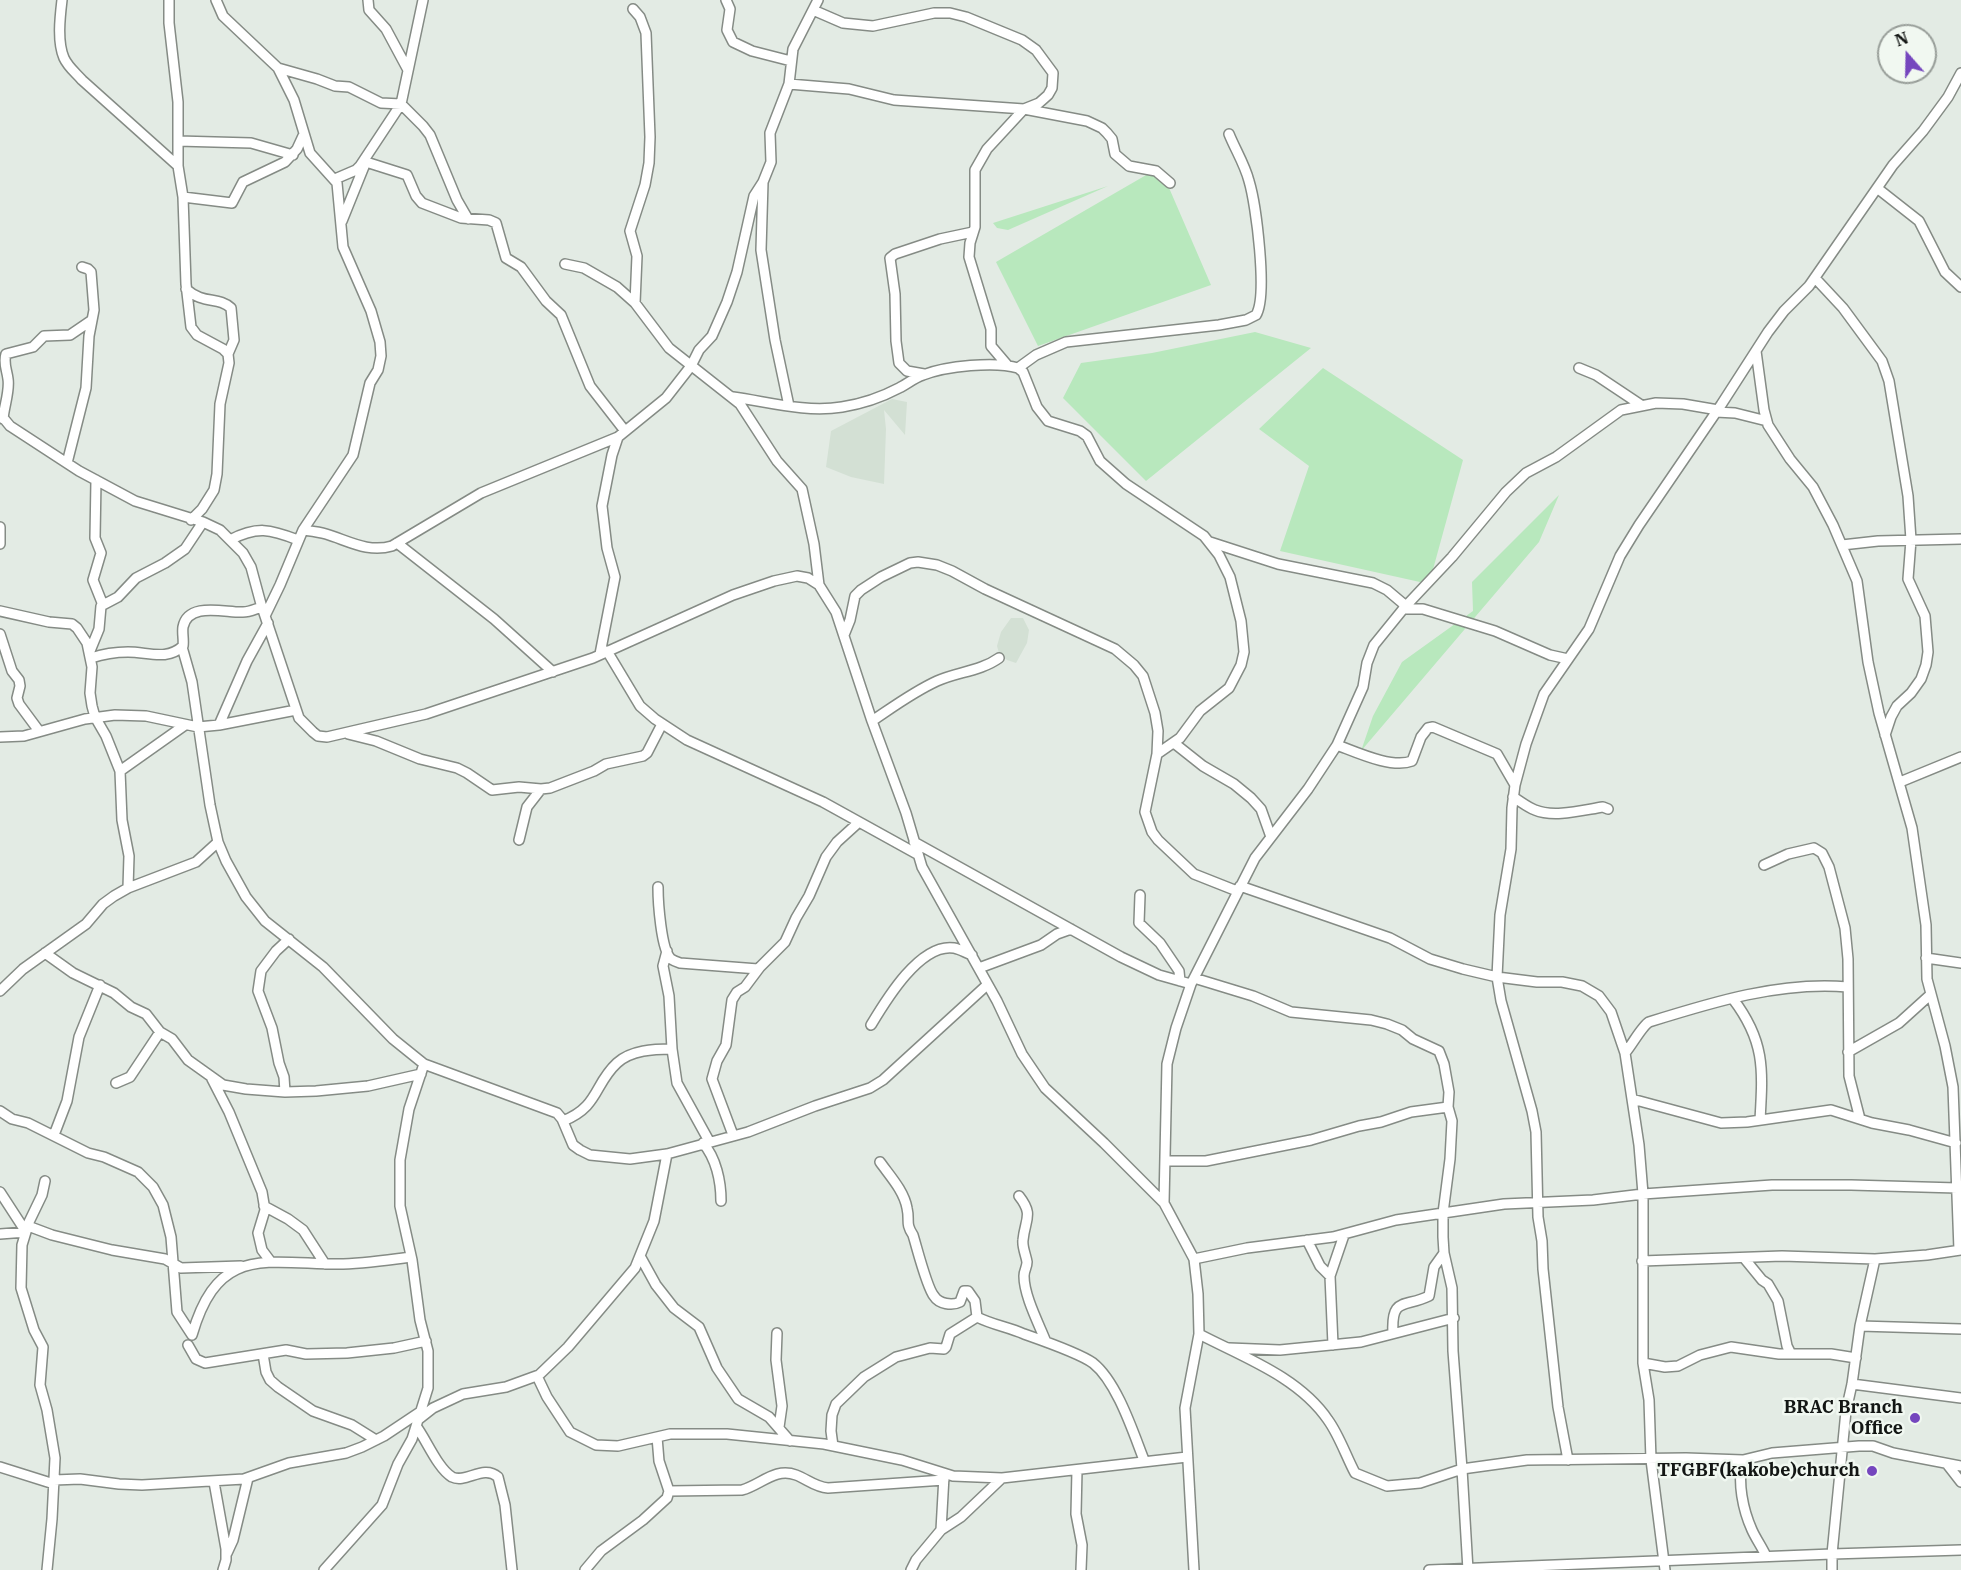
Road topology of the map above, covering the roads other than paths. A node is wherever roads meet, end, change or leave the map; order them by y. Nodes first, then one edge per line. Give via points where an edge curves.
1 (62, 0) edge
2 (169, 0) edge
3 (216, 0) edge
4 (368, 0) edge
5 (423, 0) edge
6 (726, 0) edge
7 (818, 0) edge
8 (633, 9) dead end
9 (813, 10) junction
10 (791, 61) junction
11 (278, 68) junction
12 (408, 70) junction
13 (1961, 73) edge
14 (789, 84) junction
15 (401, 104) junction
16 (1024, 109) junction
17 (1228, 134) dead end
18 (303, 136) junction
19 (178, 141) junction
20 (293, 155) junction
21 (366, 160) junction
22 (178, 166) junction
23 (334, 179) junction
24 (763, 182) junction
25 (1170, 183) dead end
26 (1877, 188) junction
27 (183, 197) junction
28 (468, 219) junction
29 (341, 224) junction
30 (973, 231) junction
31 (565, 264) dead end
32 (82, 267) dead end
33 (1815, 278) junction
34 (1961, 287) edge
35 (186, 290) junction
36 (635, 303) junction
37 (92, 320) junction
38 (1756, 351) junction
39 (228, 354) junction
40 (691, 366) junction
41 (1008, 366) junction
42 (1018, 368) junction
43 (1579, 368) dead end
44 (924, 375) junction
45 (733, 397) junction
46 (1641, 405) junction
47 (789, 406) junction
48 (1717, 411) junction
49 (2, 417) edge
50 (1767, 421) junction
51 (622, 434) junction
52 (67, 463) junction
53 (96, 480) junction
54 (191, 520) junction
55 (203, 522) junction
56 (0, 527) edge
57 (303, 530) junction
58 (1961, 539) edge
59 (230, 540) junction
60 (298, 540) junction
61 (1911, 540) junction
62 (1210, 542) junction
63 (397, 543) junction
64 (0, 544) edge
65 (1842, 545) junction
66 (819, 585) junction
67 (103, 605) junction
68 (262, 606) junction
69 (1404, 607) junction
70 (0, 611) edge
71 (266, 620) junction
72 (0, 634) edge
73 (844, 635) junction
74 (182, 647) junction
75 (604, 652) junction
76 (90, 655) junction
77 (999, 658) dead end
78 (1568, 658) junction
79 (553, 672) junction
80 (296, 710) junction
81 (95, 717) junction
82 (872, 721) junction
83 (662, 724) junction
84 (185, 725) junction
85 (219, 725) junction
86 (198, 727) junction
87 (39, 732) junction
88 (346, 734) junction
89 (1886, 735) junction
90 (0, 737) edge
91 (1174, 743) junction
92 (1337, 745) junction
93 (1157, 754) junction
94 (1961, 757) edge
95 (120, 771) junction
96 (1900, 782) junction
97 (1515, 785) junction
98 (541, 789) junction
99 (1514, 797) junction
100 (1608, 809) dead end
101 (859, 822) junction
102 (1271, 837) junction
103 (519, 840) dead end
104 (218, 842) junction
105 (914, 842) junction
106 (917, 854) junction
107 (1764, 865) dead end
108 (658, 887) dead end
109 (128, 888) junction
110 (1238, 889) junction
111 (1140, 895) dead end
112 (1071, 929) junction
113 (289, 939) junction
114 (667, 951) junction
115 (45, 953) junction
116 (972, 955) junction
117 (1926, 958) junction
118 (1961, 963) edge
119 (979, 968) junction
120 (758, 969) junction
121 (1497, 977) junction
122 (4, 980) edge
123 (1180, 981) junction
124 (1192, 981) junction
125 (100, 985) junction
126 (987, 985) junction
127 (1848, 987) junction
128 (0, 991) edge
129 (1930, 995) junction
130 (1732, 999) junction
131 (871, 1025) dead end
132 (160, 1032) junction
133 (672, 1049) junction
134 (1848, 1052) junction
135 (1625, 1053) junction
136 (423, 1069) junction
137 (210, 1077) junction
138 (116, 1083) dead end
139 (285, 1092) junction
140 (1632, 1099) junction
141 (1448, 1107) junction
142 (1, 1113) edge
143 (1860, 1119) junction
144 (1760, 1120) junction
145 (563, 1121) junction
146 (54, 1135) junction
147 (732, 1135) junction
148 (706, 1142) junction
149 (1956, 1143) junction
150 (667, 1154) junction
151 (1165, 1161) junction
152 (880, 1162) dead end
153 (45, 1181) dead end
154 (1957, 1188) junction
155 (0, 1191) edge
156 (1643, 1194) junction
157 (1019, 1196) dead end
158 (721, 1201) dead end
159 (1539, 1202) junction
160 (1164, 1203) junction
161 (264, 1206) junction
162 (1443, 1213) junction
163 (27, 1229) junction
164 (0, 1234) edge
165 (1344, 1235) junction
166 (1307, 1240) junction
167 (1960, 1250) edge
168 (1444, 1253) junction
169 (640, 1256) junction
170 (411, 1257) junction
171 (1744, 1258) junction
172 (1194, 1259) junction
173 (1875, 1259) junction
174 (1642, 1261) junction
175 (271, 1262) junction
176 (173, 1264) junction
177 (326, 1264) junction
178 (243, 1266) junction
179 (1330, 1276) junction
180 (976, 1317) junction
181 (1454, 1318) junction
182 (1860, 1326) junction
183 (1961, 1329) edge
184 (777, 1333) dead end
185 (1394, 1333) junction
186 (1199, 1334) junction
187 (426, 1341) junction
188 (1046, 1342) junction
189 (188, 1345) dead end
190 (1333, 1345) junction
191 (1227, 1348) junction
192 (263, 1354) junction
193 (1791, 1354) junction
194 (1856, 1358) junction
195 (1643, 1363) junction
196 (537, 1376) junction
197 (1852, 1384) junction
198 (1961, 1398) edge
199 (419, 1419) junction
200 (778, 1427) junction
201 (657, 1437) junction
202 (376, 1440) junction
203 (790, 1441) junction
204 (833, 1446) junction
205 (1842, 1448) junction
206 (1187, 1456) junction
207 (1144, 1460) junction
208 (1568, 1460) junction
209 (1651, 1460) junction
210 (1743, 1460) junction
211 (1947, 1464) junction
212 (1961, 1466) edge
213 (0, 1467) edge
214 (1462, 1469) junction
215 (1077, 1470) junction
216 (944, 1477) junction
217 (248, 1478) junction
218 (1002, 1479) junction
219 (54, 1482) junction
220 (214, 1482) junction
221 (1961, 1482) edge
222 (669, 1491) junction
223 (941, 1530) junction
224 (1961, 1550) edge
225 (226, 1554) junction
226 (1832, 1554) junction
227 (1766, 1556) junction
228 (1663, 1560) junction
229 (47, 1570) edge
230 (223, 1570) edge
231 (324, 1570) edge
232 (512, 1570) edge
233 (585, 1570) edge
234 (911, 1570) edge
235 (1081, 1570) edge
236 (1194, 1570) edge
237 (1430, 1570) edge
238 (1468, 1570) edge
239 (1665, 1570) edge
240 (1832, 1570) edge

1 - 22 street via 61,45 69,66
2 - 19 street
3 - 11 street via 223,16
4 - 12 street via 369,10 386,29
5 - 12 street
6 - 10 street via 730,10 727,30 733,42
7 - 9 street
8 - 36 street via 646,33 650,138 650,163 630,231 637,256
9 - 10 street via 795,41
9 - 16 street via 843,23 873,26 943,12 1022,40 1036,50 1054,78 1048,95
10 - 14 street
11 - 15 street via 349,87 381,103
11 - 18 street via 294,100
12 - 15 street
13 - 26 street via 1936,114
14 - 16 street via 849,89 894,100
14 - 24 street via 772,126 772,158
15 - 21 street
15 - 28 street via 430,135
16 - 25 street via 1087,121 1102,128 1112,139 1120,159 1129,166 1156,171
16 - 30 street via 976,165
17 - 42 street via 1248,178 1255,211 1261,299 1256,315 1219,325 1066,342
18 - 20 street
18 - 23 street via 310,153
19 - 20 street via 251,143
19 - 22 street
20 - 27 street via 277,168 243,182 232,203
21 - 23 street via 356,170
21 - 28 street via 407,175 419,201
21 - 29 street
22 - 27 street
23 - 29 street via 339,191
24 - 40 street via 754,196 727,302 712,336
24 - 47 street via 761,250
26 - 33 street
26 - 34 street via 1919,221 1945,272
27 - 35 street
28 - 51 street via 496,223 506,258 521,267 561,315 590,386
29 - 57 street via 343,247 371,311 381,356 370,383 353,455
30 - 41 street via 969,257 992,329 991,346
30 - 44 street via 890,258 899,363 907,371
31 - 36 street via 597,274
32 - 37 street via 91,272
33 - 38 street via 1784,310
33 - 61 street via 1862,334 1882,362 1889,381 1908,496
35 - 39 street via 192,330
35 - 39 street via 231,308 234,340
36 - 40 street via 669,348
37 - 49 street via 70,334 44,336 33,347 6,354 8,382
37 - 52 street via 86,388
38 - 48 street
38 - 50 street
39 - 54 street via 214,490
40 - 45 street
40 - 51 street via 666,398
41 - 42 street
41 - 44 street via 956,368
42 - 62 street via 1048,421 1087,436 1100,460 1126,484
43 - 46 street
44 - 47 street via 890,392 844,407
45 - 47 street
45 - 66 street via 777,461 802,489
46 - 48 street via 1683,404
46 - 69 street via 1621,410 1556,457 1526,473
48 - 50 street
48 - 78 street via 1620,556 1589,630
49 - 52 street
50 - 65 street via 1813,487
51 - 63 street via 481,494
51 - 75 street via 612,455 602,506 615,576
52 - 53 street
53 - 54 street via 149,507
53 - 67 street via 95,538 101,554 93,580
54 - 55 street
55 - 59 street
55 - 67 street via 185,549 136,578 118,597
56 - 64 street
57 - 60 street
57 - 63 street via 378,549
58 - 61 street
59 - 60 street via 255,530
59 - 68 street via 251,567
60 - 71 street
61 - 65 street
61 - 89 street via 1908,579 1924,616 1928,652 1921,679 1891,717
62 - 69 street via 1278,564 1373,583 1387,590
62 - 91 street via 1230,577 1244,652 1229,688 1200,711
63 - 79 street via 494,619
65 - 89 street via 1857,581 1868,662
66 - 73 street via 836,612
66 - 75 street via 797,576 774,581
67 - 76 street
68 - 71 street
68 - 74 street via 245,612 194,612 183,627
69 - 78 street via 1495,631 1550,655
69 - 92 street via 1369,654 1363,687
70 - 76 street via 72,624
71 - 80 street
71 - 85 street
72 - 87 street via 12,671 19,680 19,704
73 - 82 street
73 - 93 street via 855,596 872,583 910,563 937,565 1126,657 1148,686 1158,731
74 - 76 street via 164,655
74 - 86 street
75 - 79 street
75 - 83 street via 640,706
76 - 81 street via 90,693
77 - 82 street via 913,693
78 - 97 street via 1544,694
79 - 88 street via 426,714
80 - 85 street
80 - 88 street via 306,727 318,736
81 - 84 street via 146,716
81 - 87 street
81 - 95 street
82 - 105 street
83 - 98 street via 643,756 616,760
83 - 101 street via 687,740
84 - 86 street
84 - 95 street
85 - 86 street
86 - 104 street
87 - 90 street
88 - 98 street via 457,768 492,790
89 - 96 street
91 - 93 street
91 - 102 street via 1251,798 1261,809
92 - 97 street via 1379,760 1407,763 1412,761 1424,732 1433,727 1497,754
92 - 102 street
93 - 110 street via 1146,803 1152,832 1194,874
94 - 96 street
95 - 109 street via 122,820 129,856
96 - 117 street via 1924,905
97 - 99 street
98 - 103 street via 527,807
99 - 100 street via 1541,811
99 - 121 street
101 - 106 street
101 - 120 street via 826,857 785,942
102 - 110 street
104 - 109 street via 196,862
104 - 113 street via 246,897 265,921
105 - 106 street
105 - 112 street
106 - 116 street
107 - 127 street via 1804,849 1814,848 1822,853 1845,928
108 - 114 street
109 - 115 street
110 - 121 street via 1390,938 1430,959
110 - 124 street
111 - 123 street via 1139,923 1160,943
112 - 119 street via 1041,945
112 - 123 street via 1121,957
113 - 136 street via 323,967
113 - 139 street via 261,971 258,991 278,1050
114 - 120 street via 671,959 680,963
114 - 133 street via 663,966
115 - 122 street
115 - 125 street via 73,973
116 - 119 street
116 - 131 street via 954,948 928,955 896,986
117 - 118 street
117 - 129 street
119 - 126 street
120 - 147 street via 732,1000 726,1045 712,1079
121 - 135 street via 1562,982 1582,986 1599,996 1611,1012
121 - 159 street via 1533,1111
122 - 128 street
123 - 124 street
124 - 141 street via 1253,996 1291,1012 1371,1020 1402,1030 1439,1052 1449,1092
124 - 151 street via 1167,1064
125 - 132 street via 146,1014
125 - 146 street via 79,1036 67,1101
126 - 147 street via 895,1070 870,1088
126 - 160 street via 1022,1054 1045,1088
127 - 130 street via 1816,985
127 - 134 street
129 - 134 street via 1899,1023
129 - 149 street via 1950,1071
130 - 135 street via 1649,1022
130 - 144 street via 1756,1036 1763,1090
132 - 137 street via 172,1038 188,1060
132 - 138 street via 130,1077
133 - 145 street via 634,1053 618,1061 586,1108
133 - 148 street via 677,1083
134 - 143 street via 1849,1076
135 - 140 street
136 - 139 street via 368,1086
136 - 145 street via 557,1113
136 - 170 street via 409,1109 400,1160 400,1206
137 - 139 street via 246,1089
137 - 161 street via 257,1178
140 - 144 street via 1721,1123
140 - 156 street
141 - 151 street via 1411,1112 1311,1140 1206,1161
141 - 162 street via 1452,1135
142 - 146 street
143 - 144 street via 1831,1110
143 - 149 street
145 - 150 street via 573,1145 590,1155 630,1159
146 - 176 street via 138,1172 153,1187 168,1221
147 - 148 street
148 - 150 street
148 - 158 street via 716,1165
149 - 154 street
150 - 169 street via 654,1221
151 - 160 street
152 - 180 street via 902,1193 908,1209 907,1227 933,1296 942,1303 955,1305 968,1291 975,1301
153 - 163 street
154 - 156 street via 1772,1185
154 - 167 street
155 - 163 street
156 - 159 street
156 - 174 street
157 - 188 street via 1029,1215 1022,1246 1027,1267 1024,1276
159 - 162 street
159 - 208 street via 1558,1407
160 - 172 street
161 - 175 street via 258,1233 262,1250
161 - 177 street via 303,1230
162 - 165 street via 1396,1220
162 - 168 street
163 - 164 street
163 - 176 street
163 - 219 street via 21,1256 21,1288 34,1330 44,1347 40,1385 55,1458
165 - 166 street
165 - 179 street
166 - 172 street
166 - 179 street via 1312,1254
167 - 173 street
168 - 181 street
168 - 185 street via 1434,1267 1429,1296 1408,1301 1394,1312
169 - 196 street via 635,1268 592,1320
169 - 200 street via 656,1286 674,1308 699,1327 717,1368 738,1398
170 - 177 street
170 - 187 street
171 - 173 street
171 - 174 street
171 - 193 street via 1778,1301
172 - 186 street
173 - 182 street
174 - 195 street
175 - 177 street
175 - 178 street
176 - 178 street via 181,1268
176 - 178 street via 177,1312 192,1335 211,1290
179 - 190 street
180 - 188 street
180 - 204 street via 950,1334 944,1349 907,1354 864,1377 836,1404 832,1414
181 - 185 street
181 - 214 street
182 - 183 street
182 - 194 street
184 - 200 street via 782,1406
185 - 190 street
186 - 191 street
186 - 206 street via 1185,1408
187 - 192 street via 357,1352 306,1354 286,1350
187 - 199 street via 428,1388
188 - 207 street via 1092,1362 1106,1377
189 - 192 street via 196,1359 205,1363
190 - 191 street via 1280,1350
191 - 214 street via 1286,1379 1310,1399 1329,1420 1355,1473 1387,1486 1420,1483
192 - 202 street via 266,1372 278,1387 313,1411 352,1425
193 - 194 street
193 - 195 street via 1731,1347 1700,1354 1678,1366
194 - 197 street
195 - 209 street
196 - 199 street via 506,1387 463,1394 434,1407
196 - 201 street via 570,1432 585,1441 618,1446
197 - 198 street
197 - 205 street
199 - 202 street
199 - 231 street via 382,1505
199 - 232 street via 452,1477 488,1472 498,1477
200 - 203 street
201 - 203 street via 727,1434
201 - 222 street via 659,1461
202 - 217 street via 346,1453 290,1463
203 - 204 street
204 - 216 street via 902,1460
205 - 210 street via 1772,1453
205 - 211 street via 1874,1446
205 - 226 street
206 - 207 street
206 - 236 street
207 - 215 street
208 - 209 street
208 - 214 street via 1516,1461
209 - 210 street
209 - 228 street
210 - 227 street via 1740,1480 1746,1513
211 - 212 street
211 - 221 street
213 - 219 street
214 - 238 street
215 - 218 street
215 - 235 street
216 - 218 street
216 - 222 street via 828,1488 782,1472 742,1490
216 - 223 street
217 - 220 street
217 - 225 street
218 - 223 street
219 - 220 street
219 - 229 street
220 - 225 street
222 - 233 street via 667,1498 601,1551
223 - 234 street
224 - 226 street
225 - 230 street
226 - 227 street
226 - 240 street
227 - 228 street
228 - 238 street
228 - 239 street
237 - 238 street

